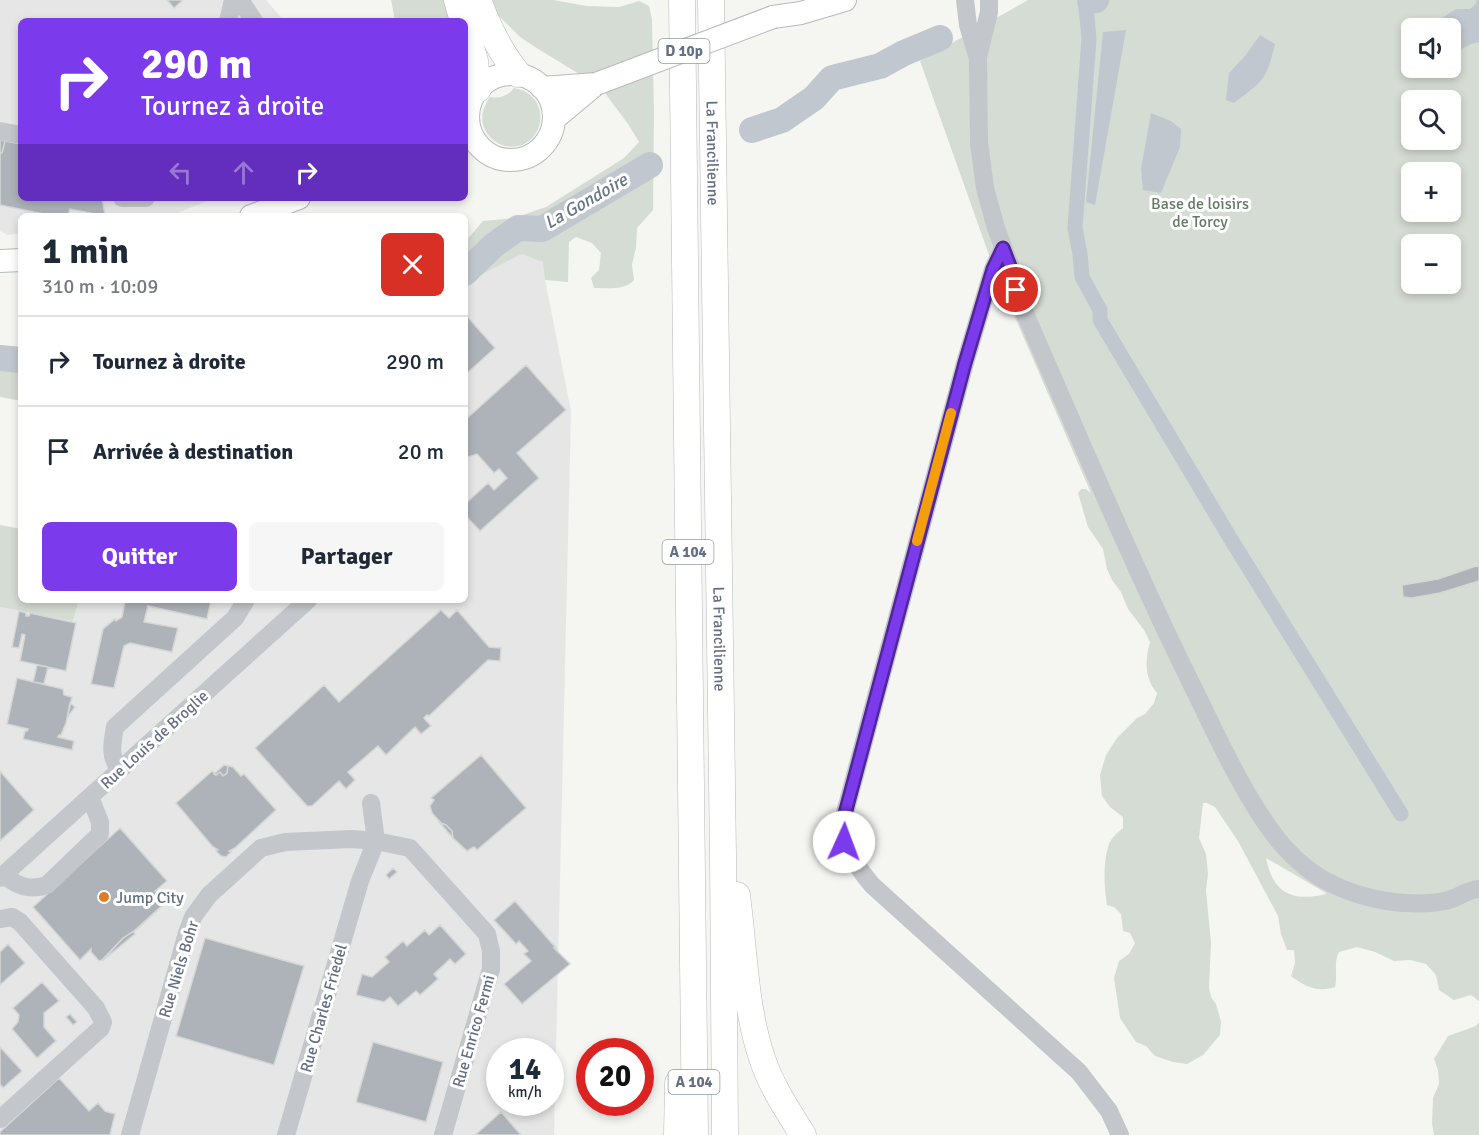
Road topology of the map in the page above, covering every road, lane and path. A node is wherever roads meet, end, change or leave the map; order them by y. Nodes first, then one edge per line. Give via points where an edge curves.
1 (233, 0) edge
2 (240, 0) edge
3 (458, 0) edge
4 (478, 0) edge
5 (666, 0) edge
6 (682, 0) edge
7 (711, 0) edge
8 (728, 0) edge
9 (812, 0) edge
10 (845, 0) edge
11 (965, 0) edge
12 (989, 0) edge
13 (773, 17) junction
14 (229, 18) edge
15 (252, 18) edge
16 (462, 18) edge
17 (468, 37) edge
18 (978, 59) junction
19 (518, 74) junction
20 (683, 76) junction
21 (596, 84) junction
22 (542, 88) junction
23 (478, 89) junction
24 (468, 110) edge
25 (713, 113) junction
26 (554, 118) junction
27 (468, 125) edge
28 (0, 131) edge
29 (18, 134) edge
30 (472, 147) edge
31 (291, 201) edge
32 (259, 213) edge
33 (1003, 248) junction
34 (18, 260) edge
35 (0, 261) edge
36 (244, 603) edge
37 (304, 603) edge
38 (120, 770) junction
39 (90, 797) junction
40 (371, 803) dead end
41 (376, 841) junction
42 (410, 848) joint
43 (723, 855) junction
44 (2, 877) edge
45 (1477, 889) edge
46 (0, 920) edge
47 (693, 1029) junction
48 (0, 1119) edge
49 (130, 1135) edge
50 (286, 1135) edge
51 (443, 1135) edge
52 (676, 1135) edge
53 (695, 1135) edge
54 (725, 1135) edge
55 (803, 1135) edge
56 (1120, 1135) edge

1 - 14 street
2 - 15 street
3 - 16 highway
4 - 19 highway via 495,40
5 - 20 highway via 667,43
6 - 20 highway, La Francilienne / A 104
7 - 25 highway, La Francilienne / A 104
8 - 25 highway via 728,84
9 - 13 main road, D 10p
10 - 13 main road, D 10p
11 - 18 street
12 - 18 street
13 - 21 main road, D 10p, bridge
17 - 23 highway
18 - 33 street via 979,143 985,189
19 - 22 main road
19 - 23 main road via 496,76
20 - 47 highway, La Francilienne / A 104
21 - 22 main road, D 10p
21 - 26 main road, D 10p
22 - 26 main road via 552,104
23 - 24 main road
25 - 43 highway, La Francilienne / A 104
26 - 30 main road via 548,138 528,156 502,159
27 - 30 main road
28 - 29 street
31 - 32 main road
33 - 45 street via 1154,591 1234,751 1284,834 1304,857 1333,876 1362,886 1414,894 1444,892 1464,884
33 - 56 street via 965,363 842,825 844,842 872,885 1079,1072 1109,1111
34 - 35 main road
36 - 38 street via 235,618 115,727 111,748
37 - 38 street, Rue Louis de Broglie
38 - 39 street, Rue Louis de Broglie
39 - 44 street, Rue Louis de Broglie
39 - 44 street via 99,816 100,834 46,885 27,888
40 - 41 street
41 - 42 street, Rue Niels Bohr
41 - 49 street, Rue Niels Bohr via 285,842 261,848 209,895 193,917 176,968
41 - 50 street, Rue Charles Friedel via 360,881
42 - 51 street, Rue Enrico Fermi via 488,934 491,951 491,969
43 - 54 highway, La Francilienne / A 104
43 - 55 highway via 735,881 750,1006 762,1059
46 - 48 street via 12,917 20,922 96,1008 103,1022 102,1028
47 - 52 highway via 678,1066
47 - 53 highway, La Francilienne / A 104

